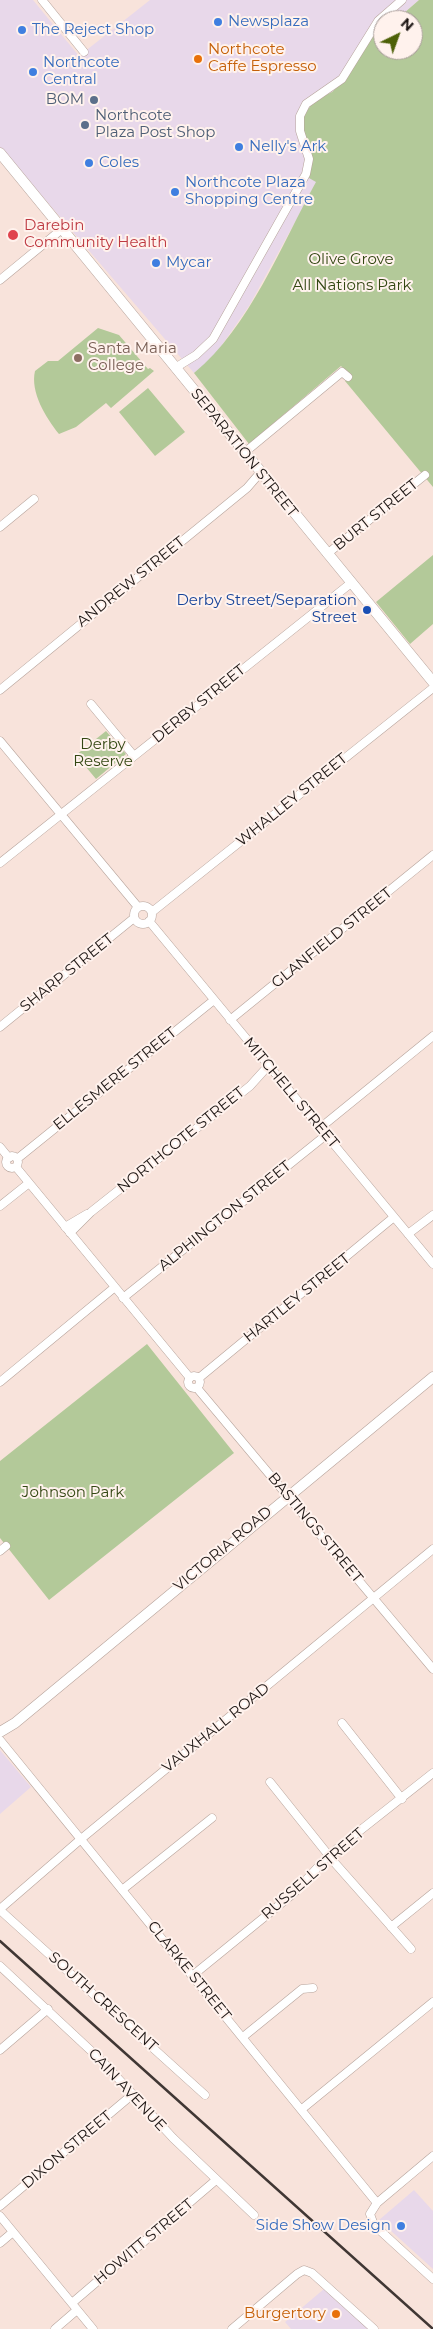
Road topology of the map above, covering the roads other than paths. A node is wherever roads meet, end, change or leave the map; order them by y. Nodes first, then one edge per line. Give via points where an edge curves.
1 (42, 0) edge
2 (402, 0) edge
3 (84, 52) dead end
4 (0, 153) edge
5 (62, 229) junction
6 (0, 280) edge
7 (175, 368) junction
8 (343, 372) dead end
9 (244, 453) junction
10 (260, 473) junction
11 (425, 475) dead end
12 (34, 499) dead end
13 (0, 527) edge
14 (327, 554) junction
15 (351, 583) junction
16 (433, 682) edge
17 (433, 688) edge
18 (0, 690) edge
19 (91, 704) dead end
20 (0, 741) edge
21 (134, 756) junction
22 (61, 814) junction
23 (433, 856) edge
24 (0, 863) edge
25 (138, 907) junction
26 (152, 912) junction
27 (134, 918) junction
28 (149, 921) junction
29 (214, 1000) junction
30 (230, 1020) junction
31 (0, 1027) edge
32 (433, 1036) edge
33 (268, 1066) junction
34 (320, 1128) junction
35 (326, 1135) junction
36 (0, 1147) edge
37 (13, 1158) junction
38 (29, 1183) junction
39 (0, 1206) edge
40 (433, 1214) edge
41 (394, 1217) junction
42 (68, 1230) junction
43 (408, 1234) junction
44 (433, 1264) edge
45 (115, 1287) junction
46 (123, 1298) junction
47 (433, 1377) edge
48 (190, 1378) junction
49 (199, 1378) junction
50 (0, 1382) edge
51 (197, 1388) junction
52 (288, 1496) junction
53 (433, 1549) edge
54 (374, 1598) junction
55 (433, 1669) edge
56 (15, 1723) junction
57 (342, 1723) dead end
58 (0, 1732) edge
59 (0, 1739) edge
60 (433, 1773) edge
61 (270, 1782) dead end
62 (402, 1800) junction
63 (212, 1818) dead end
64 (81, 1839) junction
65 (330, 1856) junction
66 (122, 1890) junction
67 (433, 1892) edge
68 (0, 1909) edge
69 (391, 1927) junction
70 (411, 1949) dead end
71 (0, 1966) edge
72 (192, 1976) junction
73 (313, 1988) dead end
74 (433, 2002) edge
75 (48, 2009) junction
76 (243, 2037) junction
77 (0, 2050) edge
78 (133, 2094) junction
79 (205, 2095) dead end
80 (302, 2109) junction
81 (433, 2156) edge
82 (216, 2180) junction
83 (377, 2203) junction
84 (0, 2206) edge
85 (254, 2214) dead end
86 (0, 2216) edge
87 (13, 2232) junction
88 (0, 2243) edge
89 (433, 2279) edge
90 (72, 2303) junction
91 (77, 2310) junction
92 (55, 2329) edge
93 (93, 2329) edge
94 (232, 2329) edge
95 (374, 2329) edge

1 - 3 street
2 - 7 street via 378,21 342,79 306,104 300,116 300,131 309,158 306,174 213,339 196,356
4 - 5 street, SEPARATION STREET
5 - 6 street
5 - 7 street, SEPARATION STREET
7 - 9 street, SEPARATION STREET
8 - 9 street
9 - 10 street, SEPARATION STREET
10 - 14 street, SEPARATION STREET
10 - 18 street, ANDREW STREET via 246,488
11 - 14 street, BURT STREET
12 - 13 street
14 - 15 street, SEPARATION STREET
15 - 16 street, SEPARATION STREET
15 - 21 street, DERBY STREET
17 - 26 street, WHALLEY STREET
19 - 21 street
20 - 22 street
21 - 22 street, DERBY STREET
22 - 24 street, DERBY STREET
22 - 25 street
23 - 30 street, GLANFIELD STREET
25 - 26 street via 147,907
25 - 27 street
26 - 28 street
27 - 28 street via 142,924
27 - 31 street, SHARP STREET
28 - 29 street, MITCHELL STREET
29 - 30 street, MITCHELL STREET
29 - 37 street, ELLESMERE STREET
30 - 33 street, MITCHELL STREET
32 - 34 street
33 - 34 street, MITCHELL STREET
33 - 42 street, NORTHCOTE STREET via 250,1086
34 - 35 street, MITCHELL STREET
35 - 41 street, MITCHELL STREET
35 - 46 street, ALPHINGTON STREET
36 - 37 street
37 - 38 street
38 - 39 street
38 - 42 street
40 - 43 street
41 - 43 street, MITCHELL STREET
41 - 49 street, HARTLEY STREET
42 - 45 street
43 - 44 street, MITCHELL STREET
45 - 46 street
45 - 50 street
46 - 48 street
47 - 52 street, VICTORIA ROAD
48 - 49 street
48 - 51 street via 190,1386
49 - 51 street via 201,1382
51 - 52 street, BASTINGS STREET
52 - 54 street, BASTINGS STREET
52 - 56 street, VICTORIA ROAD
53 - 54 street, VAUXHALL ROAD
54 - 55 street, BASTINGS STREET
54 - 64 street, VAUXHALL ROAD
56 - 58 street, VICTORIA ROAD
56 - 59 street, VICTORIA ROAD
57 - 62 street
59 - 64 street, CLARKE STREET
60 - 62 street, RUSSELL STREET
61 - 65 street
62 - 65 street, RUSSELL STREET
63 - 66 street
64 - 66 street, CLARKE STREET
64 - 68 street, VAUXHALL ROAD
65 - 69 street
65 - 72 street, RUSSELL STREET via 294,1894
66 - 72 street, CLARKE STREET
67 - 69 street
68 - 79 street, SOUTH CRESCENT
69 - 70 street
71 - 75 street, CAIN AVENUE
72 - 76 street, CLARKE STREET
73 - 76 street via 302,1989
74 - 80 street
75 - 77 street
75 - 78 street, CAIN AVENUE
76 - 80 street, CLARKE STREET
78 - 82 street, CAIN AVENUE
78 - 84 street, DIXON STREET
80 - 83 street, CLARKE STREET
81 - 83 street
82 - 85 street, CAIN AVENUE
82 - 90 street, HOWITT STREET
83 - 89 street via 370,2214 374,2225
86 - 87 street
87 - 88 street
87 - 90 street
90 - 91 street
91 - 92 street
91 - 93 street
94 - 95 street via 304,2270 312,2273

